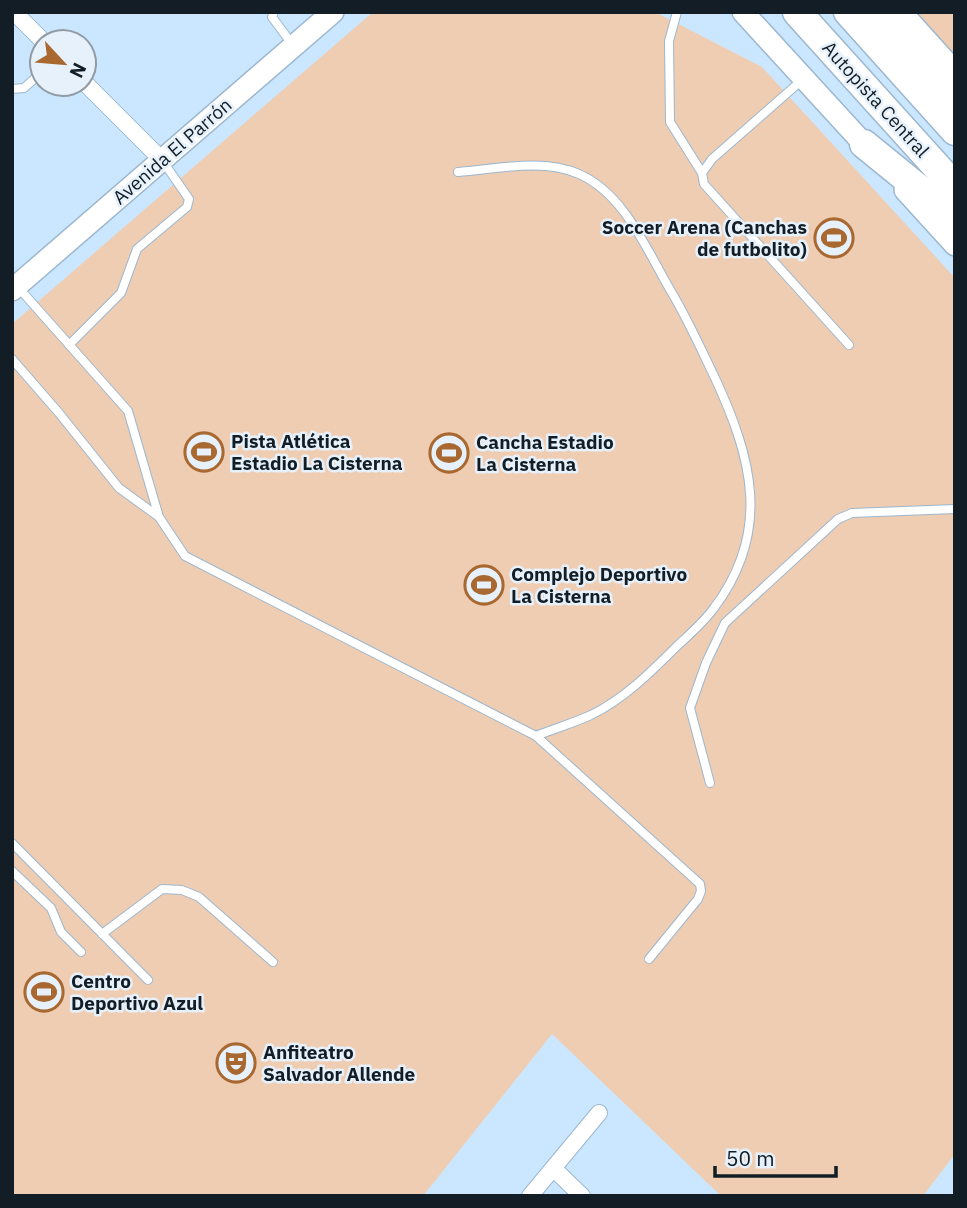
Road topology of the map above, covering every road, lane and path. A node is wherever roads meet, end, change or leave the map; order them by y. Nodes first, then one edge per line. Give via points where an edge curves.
1 (14, 12) edge
2 (274, 12) edge
3 (333, 12) edge
4 (677, 12) edge
5 (743, 12) edge
6 (797, 12) edge
7 (848, 12) edge
8 (880, 12) edge
9 (901, 12) edge
10 (30, 28) edge
11 (293, 47) junction
12 (955, 72) edge
13 (803, 79) junction
14 (28, 84) edge
15 (12, 89) edge
16 (98, 96) edge
17 (955, 97) edge
18 (955, 131) edge
19 (864, 144) junction
20 (162, 160) junction
21 (458, 172) dead end
22 (702, 173) junction
23 (955, 187) edge
24 (955, 218) edge
25 (955, 245) edge
26 (15, 288) edge
27 (69, 345) junction
28 (849, 345) dead end
29 (12, 359) edge
30 (955, 509) edge
31 (159, 517) junction
32 (536, 736) junction
33 (710, 783) dead end
34 (12, 843) edge
35 (12, 871) edge
36 (102, 934) junction
37 (80, 952) dead end
38 (649, 959) dead end
39 (274, 962) dead end
40 (148, 980) dead end
41 (599, 1113) dead end
42 (553, 1168) junction
43 (530, 1196) edge
44 (582, 1196) edge

1 - 10 street
2 - 11 lane via 272,18
3 - 11 main road, Avenida El Parrón
4 - 22 lane via 669,41 670,122
5 - 13 main road
6 - 23 highway, Autopista Central
7 - 18 highway, Autopista Central
8 - 17 highway
9 - 12 main road
11 - 20 main road, Avenida El Parrón
13 - 19 main road
13 - 22 lane
14 - 15 lane
16 - 20 street
19 - 24 highway
19 - 25 main road
20 - 26 main road, Avenida El Parrón
20 - 27 lane via 189,199 187,207 137,249 121,293
21 - 32 lane via 535,165 564,169 590,179 618,202 685,316 733,418 749,470 751,508 744,545 724,593 705,620 635,687 592,715
22 - 28 lane via 704,184
26 - 27 lane
27 - 31 lane via 128,411
29 - 31 lane via 119,488
30 - 33 lane via 852,513 838,519 725,623 690,708
31 - 32 lane via 185,556
32 - 38 lane via 700,884 698,899
34 - 36 lane
35 - 37 lane via 51,908 61,932
36 - 39 lane via 163,889 182,890 198,897
36 - 40 lane
41 - 42 street
42 - 43 street
42 - 44 street

